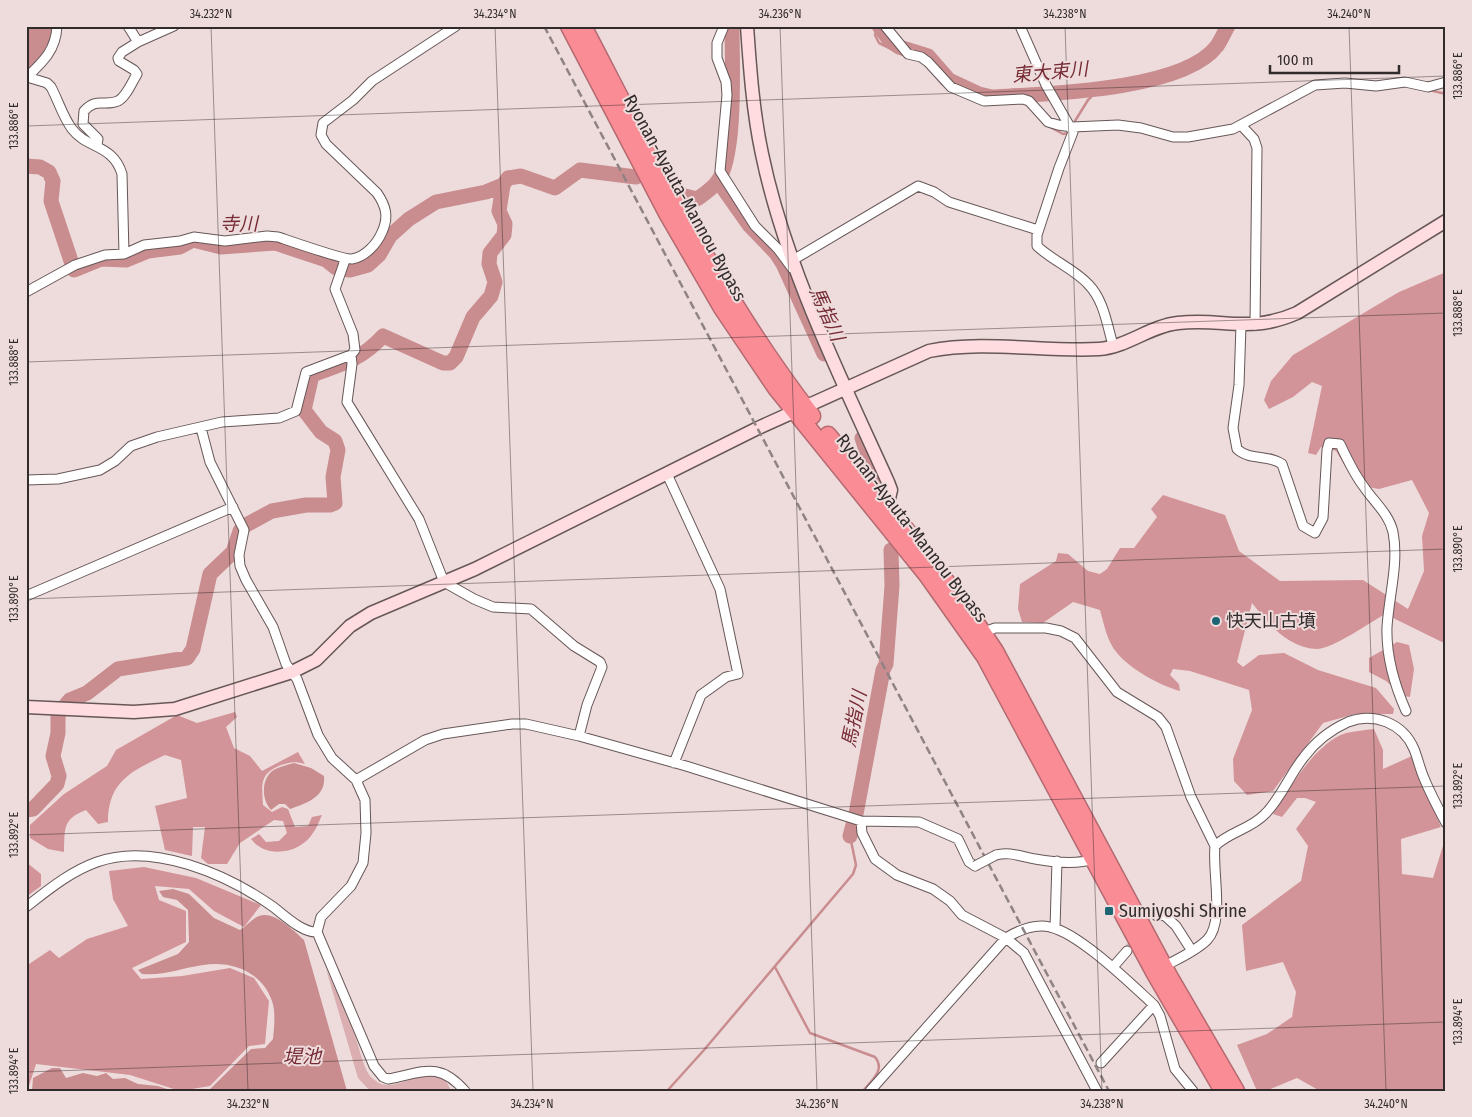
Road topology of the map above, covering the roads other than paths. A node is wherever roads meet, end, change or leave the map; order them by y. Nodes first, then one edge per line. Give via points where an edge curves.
1 (57, 26) edge
2 (128, 26) edge
3 (174, 26) edge
4 (456, 26) edge
5 (569, 26) edge
6 (583, 26) edge
7 (724, 26) edge
8 (747, 26) edge
9 (885, 26) edge
10 (1020, 26) edge
11 (138, 42) junction
12 (27, 78) edge
13 (1446, 82) edge
14 (1242, 126) junction
15 (1072, 127) junction
16 (97, 145) junction
17 (1446, 222) edge
18 (1038, 230) junction
19 (124, 254) junction
20 (793, 260) junction
21 (343, 265) junction
22 (798, 275) junction
23 (26, 292) edge
24 (1242, 325) junction
25 (1255, 325) junction
26 (1113, 346) junction
27 (351, 359) junction
28 (843, 391) junction
29 (800, 409) junction
30 (200, 428) junction
31 (667, 474) junction
32 (26, 480) edge
33 (233, 507) junction
34 (887, 507) junction
35 (444, 582) junction
36 (26, 596) edge
37 (978, 635) junction
38 (292, 672) junction
39 (26, 707) edge
40 (1406, 711) dead end
41 (579, 736) junction
42 (674, 763) junction
43 (356, 780) junction
44 (857, 819) junction
45 (1446, 823) edge
46 (1214, 846) junction
47 (1094, 859) junction
48 (1057, 861) junction
49 (26, 906) edge
50 (1157, 916) dead end
51 (1055, 928) junction
52 (317, 932) junction
53 (1006, 938) junction
54 (1127, 951) tunnel mouth
55 (1192, 951) junction
56 (1113, 966) junction
57 (1159, 969) junction
58 (1154, 1005) junction
59 (1101, 1063) dead end
60 (465, 1091) edge
61 (870, 1091) edge
62 (1097, 1091) edge
63 (1193, 1091) edge
64 (1223, 1091) edge
65 (1236, 1091) edge

1 - 12 street via 51,52
2 - 11 street
3 - 11 street
4 - 21 street via 372,81 323,123 321,135 326,144 377,193 386,212 386,222 377,242 358,258
5 - 29 highway, Ryonan-Ayauta-Mannou Bypass via 693,260 776,388
6 - 29 highway, Ryonan-Ayauta-Mannou Bypass via 696,241
7 - 22 street via 717,42 716,58 726,82 727,95 722,174 755,226
8 - 20 street via 760,147 778,218
9 - 15 street via 905,49 928,62 951,87 992,102 1023,100 1033,104 1048,122
10 - 15 street via 1051,93
11 - 16 street via 118,58 137,74 121,98 113,102 96,102 84,111 84,124 98,139
12 - 16 street via 47,83 71,128
13 - 14 street via 1428,87 1405,82 1376,86 1324,82
14 - 15 street via 1188,137 1173,137 1118,125
14 - 25 street via 1254,139 1257,148
15 - 18 street via 1074,136 1059,168
16 - 19 street via 113,157 122,174
17 - 25 street via 1297,313
18 - 20 street via 949,202 918,186
18 - 26 street via 1037,246 1096,292
19 - 21 street via 144,245 194,237 225,241 267,236 278,237
19 - 23 street via 105,255 73,266
20 - 22 street
21 - 27 street via 335,288 355,344
22 - 28 street
24 - 25 street
24 - 26 street via 1178,323 1153,328
24 - 40 street via 1233,428 1237,449 1252,458 1276,459 1282,464 1303,526 1315,532 1323,518 1326,450 1329,443 1340,444 1353,471 1388,518 1393,532 1395,568 1387,627 1389,662 1395,687
26 - 28 street via 1101,349 944,348 929,351
27 - 30 street via 306,372 298,408 287,417 232,420
27 - 35 street via 347,402 419,519
28 - 29 street
28 - 34 street via 888,482 891,490
29 - 31 street
29 - 34 highway, Ryonan-Ayauta-Mannou Bypass
29 - 37 highway, Ryonan-Ayauta-Mannou Bypass
30 - 32 street via 131,446 100,470 58,479
30 - 33 street via 210,462
31 - 35 street
31 - 42 street via 720,589 738,674 726,677 701,696
33 - 36 street
33 - 38 street via 243,528 240,566 273,627
34 - 37 highway, Ryonan-Ayauta-Mannou Bypass via 932,561
35 - 38 street via 371,612 350,626 316,660
35 - 41 street via 474,600 493,606 531,609 574,646 600,662 602,667
37 - 46 street via 995,628 1046,628 1075,638 1117,692 1158,717 1166,727 1191,797
37 - 47 highway, Ryonan-Ayauta-Mannou Bypass
37 - 57 highway, Ryonan-Ayauta-Mannou Bypass via 1019,693
38 - 39 street via 175,709 134,712
38 - 43 street via 318,736 332,758
41 - 42 street
41 - 43 street via 526,724 443,734 425,740
42 - 44 street
43 - 52 street via 365,800 363,863 351,886 321,917
44 - 48 street, bridge via 919,822 951,834 958,839 969,862 975,866 1004,853
44 - 53 street via 875,859 897,875 933,890 950,901 962,915
45 - 46 street via 1405,734 1393,724 1377,718 1358,718 1322,737 1304,756 1267,812
46 - 55 street via 1216,925 1206,940
47 - 48 street via 1086,862
47 - 57 highway, Ryonan-Ayauta-Mannou Bypass
48 - 51 street
49 - 52 street via 65,878 97,861 153,857 180,862 249,890 304,928
50 - 55 street via 1164,915 1176,926
51 - 53 street via 1023,929
51 - 56 street
52 - 60 street via 379,1073 388,1079 428,1069 437,1070
53 - 61 street
53 - 62 street via 1024,953
54 - 56 street
55 - 57 street
56 - 58 street
57 - 64 highway, Ryonan-Ayauta-Mannou Bypass
57 - 65 highway, Ryonan-Ayauta-Mannou Bypass
58 - 59 street
58 - 63 street via 1175,1069

